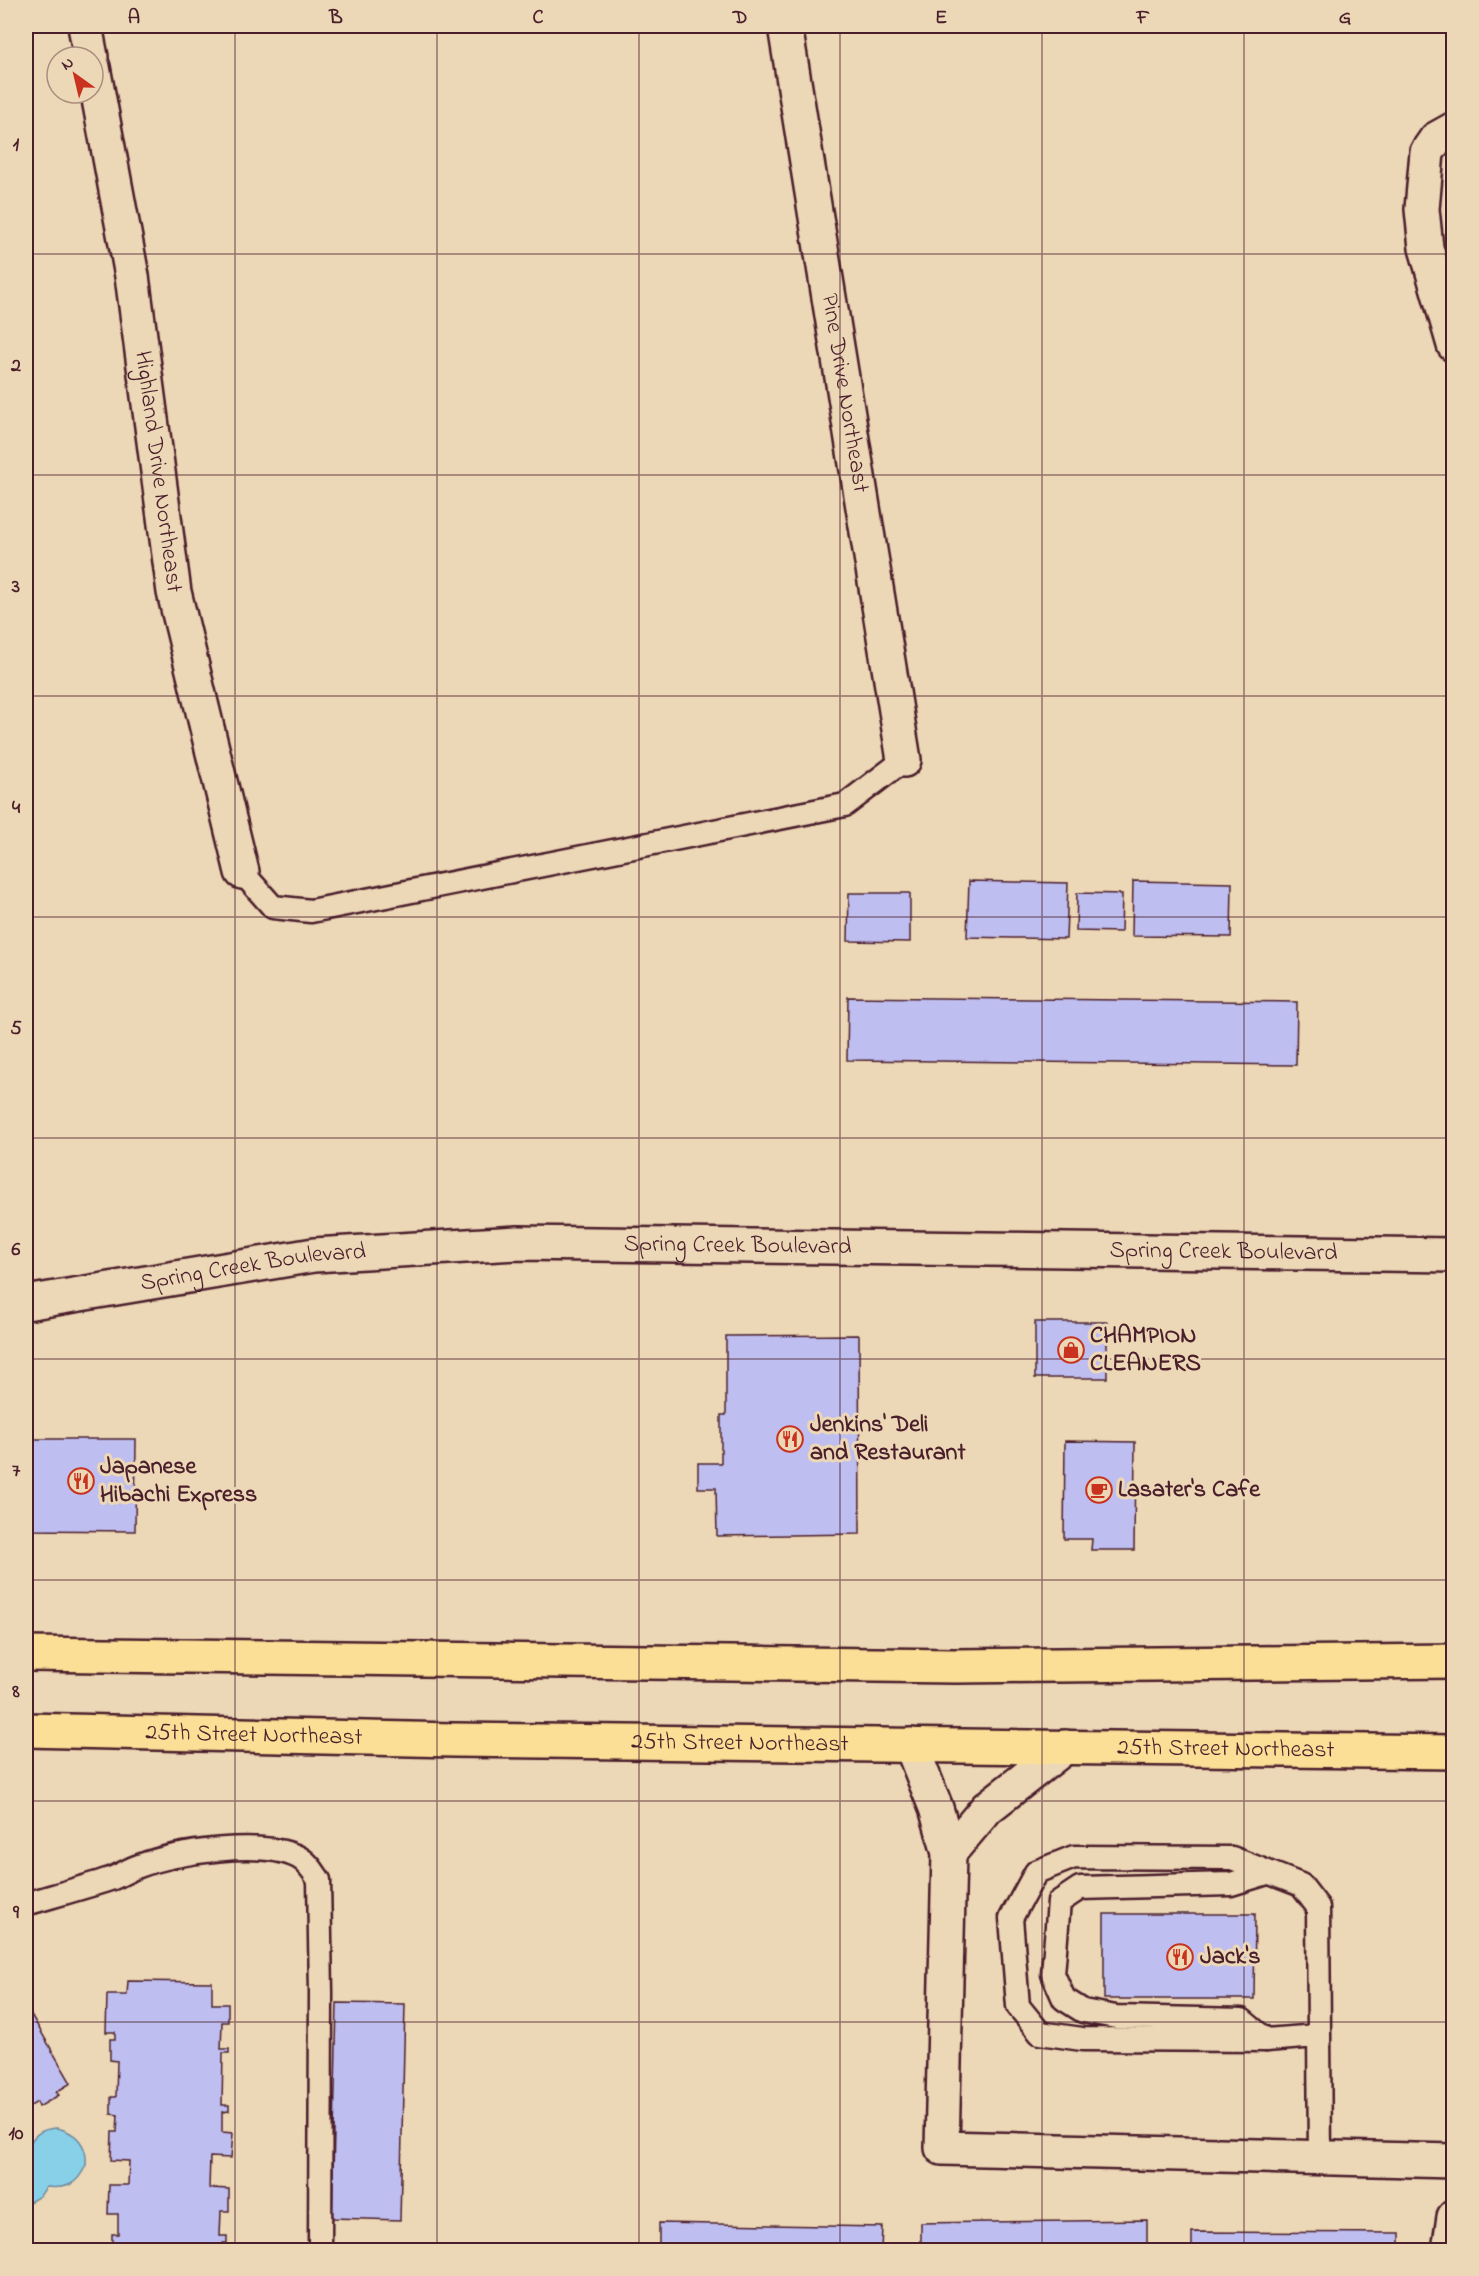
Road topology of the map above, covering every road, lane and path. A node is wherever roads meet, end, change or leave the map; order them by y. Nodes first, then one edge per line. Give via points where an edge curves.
1 (85, 26) edge
2 (785, 26) edge
3 (89, 45) edge
4 (100, 105) edge
5 (1454, 129) edge
6 (1454, 345) edge
7 (904, 760) joint
8 (242, 872) joint
9 (1454, 1255) edge
10 (26, 1303) edge
11 (26, 1654) edge
12 (1454, 1661) edge
13 (26, 1730) edge
14 (911, 1745) junction
15 (1065, 1747) junction
16 (1454, 1752) edge
17 (948, 1852) junction
18 (1267, 1873) junction
19 (26, 1904) edge
20 (1317, 2036) junction
21 (1266, 2040) junction
22 (1320, 2157) junction
23 (1454, 2161) edge
24 (1454, 2217) edge
25 (320, 2250) edge
26 (1449, 2250) edge

1 - 3 street
2 - 7 street, Pine Drive Northeast
4 - 8 street, Highland Drive Northeast via 132,276 174,592
5 - 6 street via 1436,139 1427,152 1422,209 1426,248
7 - 8 lane via 844,805 311,911 273,907
9 - 10 street, Spring Creek Boulevard via 518,1244 314,1255
11 - 12 highway via 955,1666
13 - 14 highway, 25th Street Northeast
14 - 15 highway, 25th Street Northeast
14 - 17 street
15 - 16 highway, 25th Street Northeast
15 - 17 street via 987,1808
17 - 22 street via 942,2148
18 - 20 lane via 1300,1885 1318,1907
18 - 21 lane via 1231,1884 1080,1888 1059,1902 1053,1974 1064,1999 1083,2011 1116,2017 1242,2020
18 - 21 lane via 1233,1858 1074,1857 1036,1872 1011,1918 1017,2006 1040,2032 1082,2039
19 - 25 lane via 171,1856 213,1850 260,1849 297,1856 310,1865 319,1880
20 - 21 lane
20 - 22 lane
22 - 23 street
24 - 26 street

